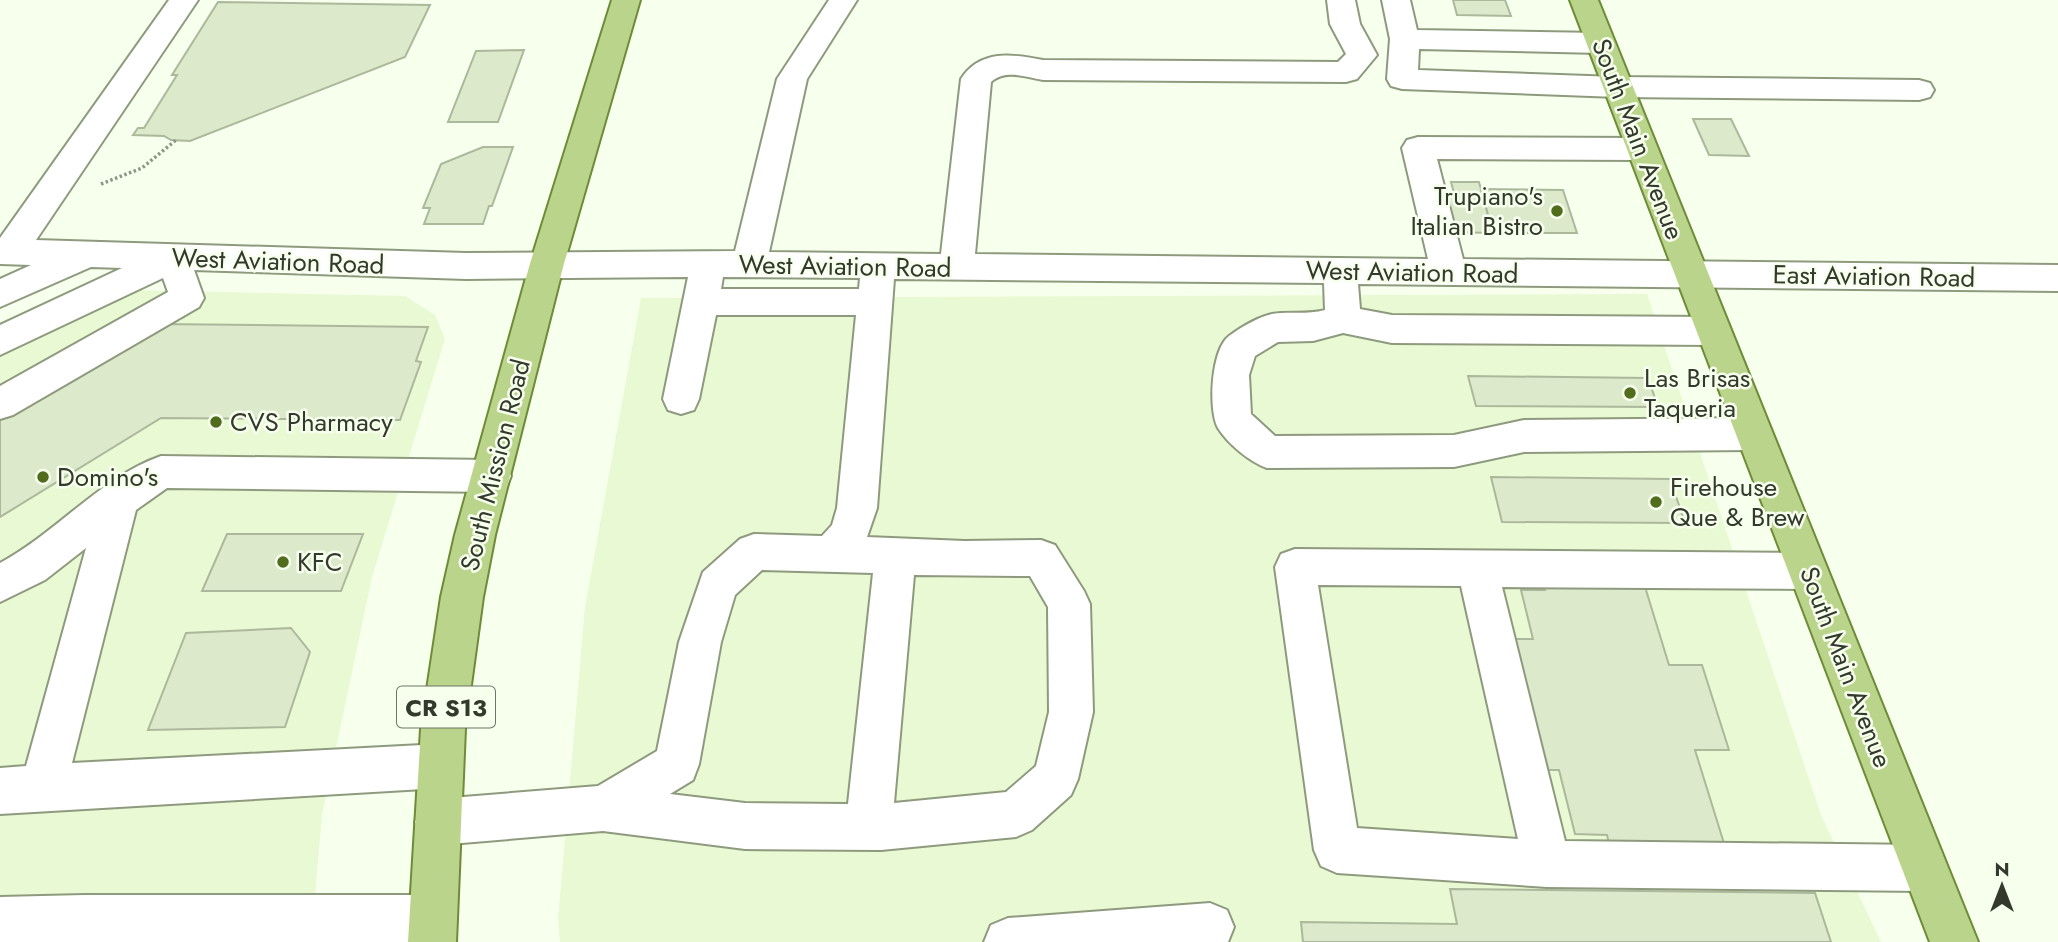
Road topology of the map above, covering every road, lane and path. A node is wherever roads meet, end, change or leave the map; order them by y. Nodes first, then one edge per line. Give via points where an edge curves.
1 (184, 0) edge
2 (626, 0) edge
3 (843, 0) edge
4 (1341, 0) edge
5 (1395, 0) edge
6 (1584, 0) edge
7 (1405, 39) junction
8 (1600, 43) junction
9 (1346, 72) junction
10 (1402, 79) junction
11 (1617, 87) junction
12 (1919, 90) dead end
13 (176, 140) dead end
14 (1642, 149) junction
15 (100, 184) dead end
16 (5, 251) edge
17 (88, 253) junction
18 (173, 258) junction
19 (708, 264) junction
20 (749, 265) junction
21 (546, 267) junction
22 (957, 267) junction
23 (1340, 271) junction
24 (1449, 273) junction
25 (1690, 274) junction
26 (2058, 278) edge
27 (876, 284) junction
28 (0, 294) edge
29 (701, 302) junction
30 (1343, 319) junction
31 (1713, 331) junction
32 (0, 341) edge
33 (681, 399) dead end
34 (0, 404) edge
35 (1753, 434) junction
36 (492, 476) junction
37 (119, 500) junction
38 (831, 554) junction
39 (895, 556) junction
40 (1476, 568) junction
41 (1808, 571) junction
42 (0, 584) edge
43 (441, 766) junction
44 (21, 789) edge
45 (603, 808) junction
46 (438, 822) junction
47 (869, 827) junction
48 (1547, 864) junction
49 (1924, 868) junction
50 (0, 921) edge
51 (1210, 927) dead end
52 (79, 930) edge
53 (433, 930) edge
54 (1008, 942) edge
55 (1954, 942) edge

1 - 16 street
2 - 21 main road, South Mission Road / CR S13
3 - 20 street via 792,79
4 - 9 street via 1345,24 1362,55
5 - 7 street
6 - 8 main road, South Main Avenue
7 - 8 street
7 - 10 street
8 - 11 main road, South Main Avenue
9 - 10 street
9 - 22 street via 1043,70 1005,63 984,69 976,79
10 - 11 street
11 - 12 street
11 - 14 main road, South Main Avenue
13 - 15 path via 143,167
14 - 24 street via 1418,148
14 - 25 main road, South Main Avenue
16 - 17 street, West Aviation Road
17 - 18 street, West Aviation Road
17 - 28 street
18 - 21 street, West Aviation Road
18 - 32 street
18 - 34 street via 187,298
19 - 20 street, West Aviation Road
19 - 21 street, West Aviation Road
19 - 29 street
20 - 27 street, West Aviation Road
21 - 36 main road, South Mission Road / CR S13
22 - 23 street, West Aviation Road
22 - 27 street, West Aviation Road
23 - 24 street, West Aviation Road
23 - 30 street
24 - 25 street, West Aviation Road
25 - 26 street, East Aviation Road
25 - 31 main road, South Main Avenue
27 - 29 street
27 - 38 street via 857,508 849,534
29 - 33 street
30 - 31 street via 1392,329
30 - 35 street via 1313,327 1272,328 1239,348 1231,375 1233,420 1267,452 1454,451 1524,436
31 - 35 main road, South Main Avenue
35 - 41 main road, South Main Avenue
36 - 37 street via 161,472
36 - 43 main road, South Mission Road / CR S13 via 462,597
37 - 42 street via 31,567
37 - 44 street
38 - 39 street
38 - 45 street via 754,552 717,585 700,642 677,764
39 - 47 street
39 - 47 street via 1041,558 1069,604 1071,712 1055,779 1016,814
40 - 41 street
40 - 48 street
40 - 48 street via 1296,567 1337,850
41 - 49 main road, South Main Avenue
43 - 44 street
43 - 46 main road, South Mission Road / CR S13
45 - 46 street
45 - 47 street via 745,826
46 - 53 main road, South Mission Road / CR S13
48 - 49 street
49 - 55 main road, South Main Avenue
50 - 52 street
51 - 54 street
52 - 53 street

